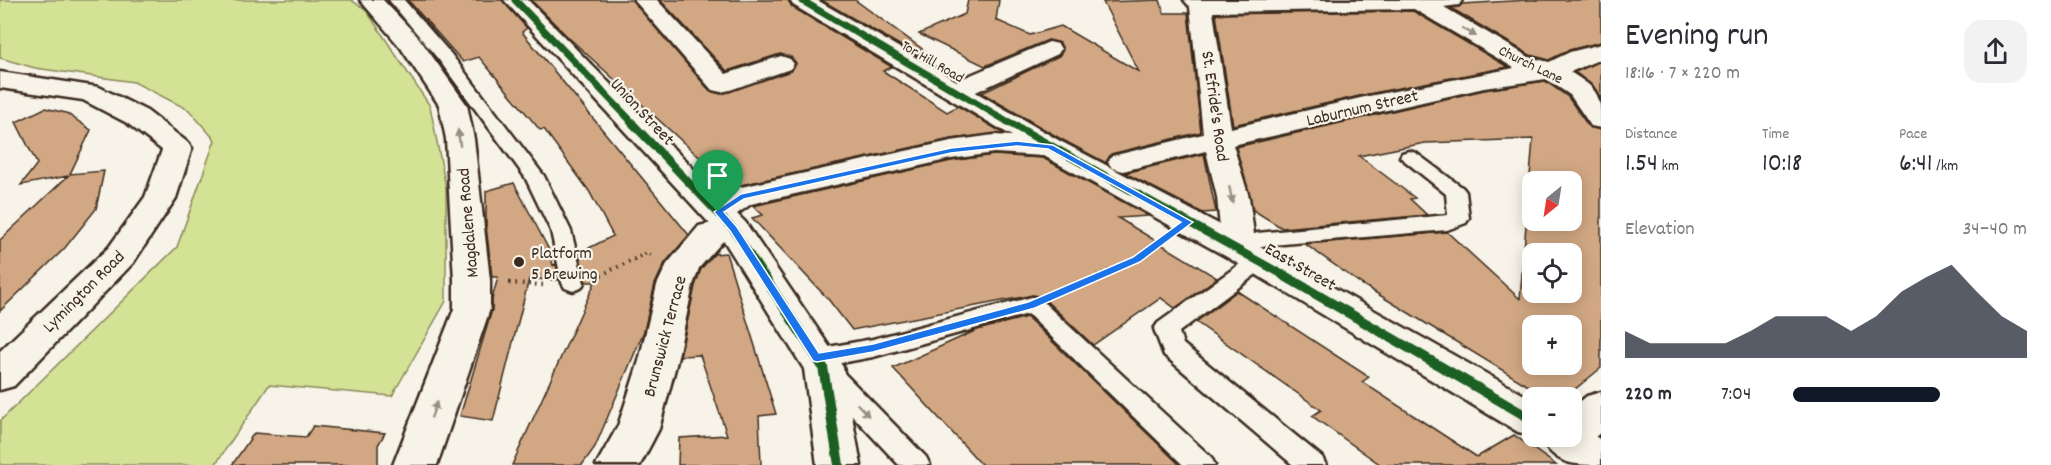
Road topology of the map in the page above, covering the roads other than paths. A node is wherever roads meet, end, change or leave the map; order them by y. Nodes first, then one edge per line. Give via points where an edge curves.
1 (371, 0) edge
2 (396, 0) edge
3 (645, 0) edge
4 (801, 0) edge
5 (1451, 0) edge
6 (520, 1) edge
7 (1198, 2) edge
8 (1371, 2) edge
9 (1419, 2) junction
10 (1049, 49) dead end
11 (1601, 51) edge
12 (781, 64) dead end
13 (1551, 71) junction
14 (0, 80) edge
15 (956, 91) junction
16 (1601, 120) edge
17 (1218, 141) junction
18 (1050, 147) junction
19 (1409, 157) dead end
20 (1123, 162) dead end
21 (726, 221) junction
22 (1249, 255) junction
23 (573, 283) dead end
24 (820, 363) junction
25 (0, 375) edge
26 (1601, 408) edge
27 (1522, 411) edge
28 (1582, 420) edge
29 (1579, 447) edge
30 (1601, 463) edge
31 (415, 465) edge
32 (618, 465) edge
33 (839, 465) edge
34 (916, 465) edge
35 (1201, 465) edge
36 (1312, 465) edge

31 -> 1 street, Magdalene Road via 471,309 460,139 453,105 410,43
2 - 23 lane via 445,57 534,176 561,231
3 - 12 street via 721,84
4 - 15 street, Tor Hill Road
5 - 9 street
6 - 21 street, Union Street
7 - 8 street
7 - 17 street, St. Efride's Road
8 - 9 street
9 -> 13 street, Church Lane via 1520,62
10 - 15 street
11 - 13 street, Laburnum Street
13 - 16 street, Church Lane via 1579,89
13 - 17 street, Laburnum Street via 1484,80 1369,104
14 - 25 street, Lymington Road via 90,93 137,117 177,148 160,198 121,255
15 - 18 street, Tor Hill Road
17 - 20 street, Laburnum Street
17 -> 22 street, St. Efride's Road
18 - 21 street, Brunswick Terrace via 994,144 951,150 741,197
18 - 22 street, East Street
19 - 22 lane via 1456,192 1459,218 1447,223 1257,240
21 - 24 street, Union Street
21 - 32 street, Brunswick Terrace via 684,264 675,285 638,429
22 - 27 street, East Street
22 - 36 lane via 1166,329 1173,349
24 - 33 street
24 -> 34 lane, Union Street
24 - 35 lane via 1032,305
26 - 28 street
29 - 30 street, East Street

